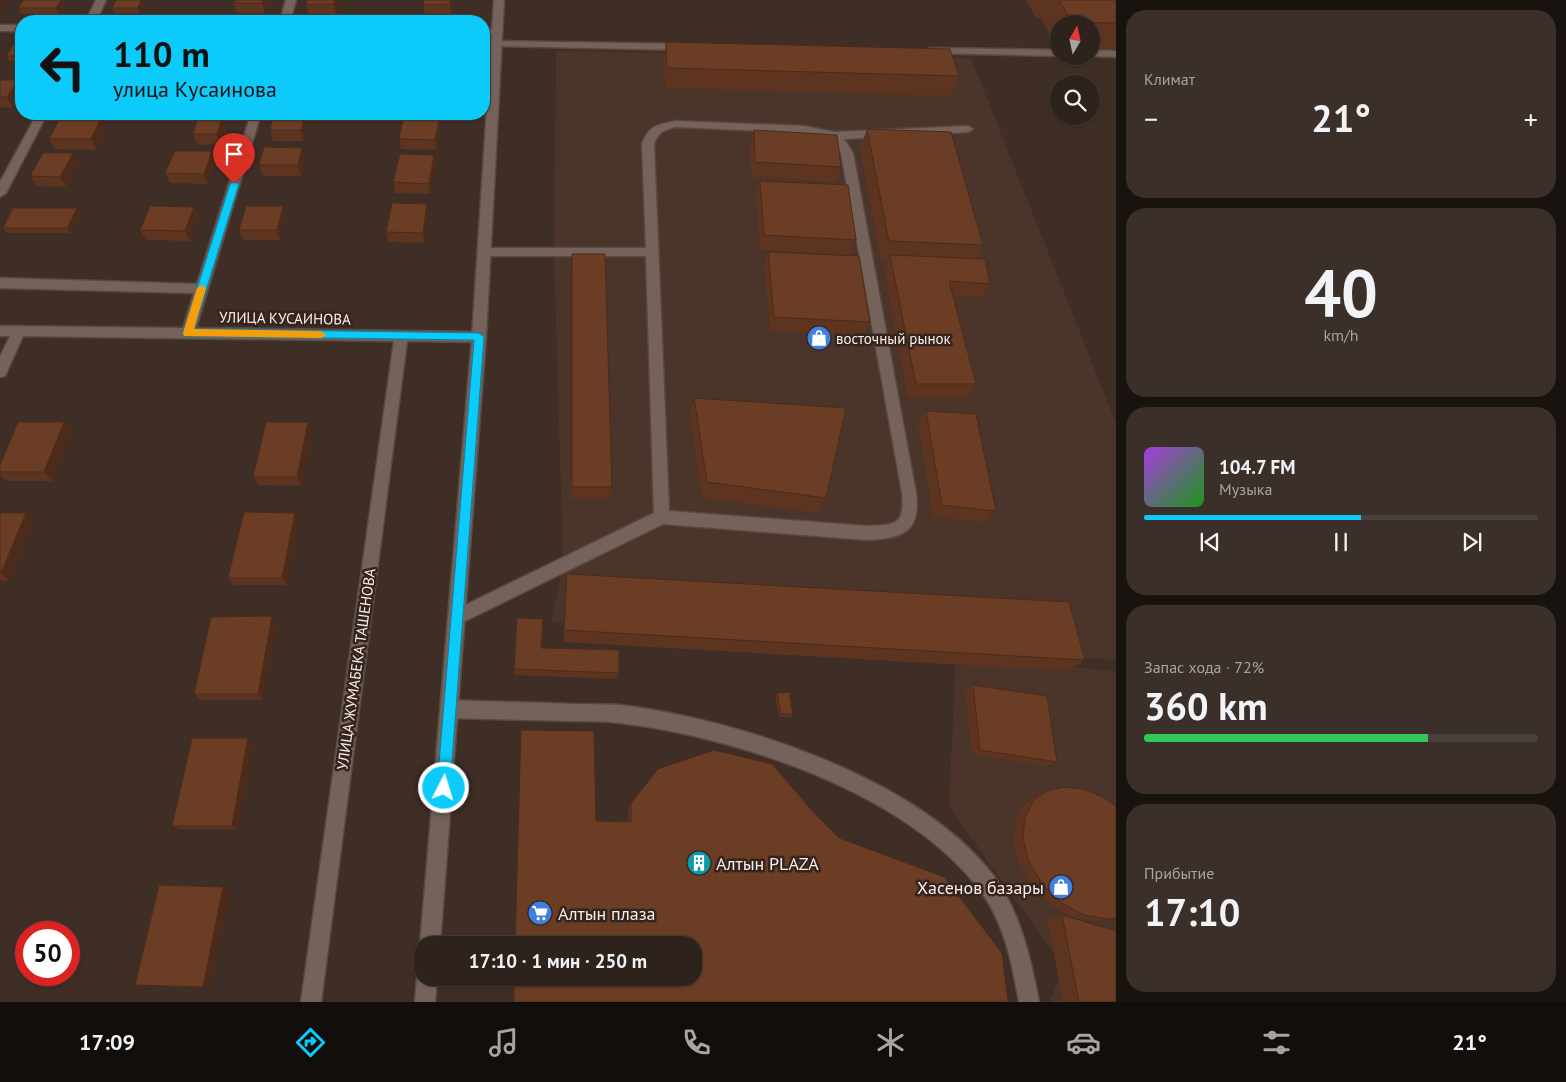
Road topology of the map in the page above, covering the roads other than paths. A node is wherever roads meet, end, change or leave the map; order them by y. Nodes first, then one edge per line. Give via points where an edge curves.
1 (101, 0) edge
2 (291, 0) edge
3 (499, 0) edge
4 (94, 15) edge
5 (287, 15) edge
6 (0, 28) edge
7 (15, 28) edge
8 (492, 36) edge
9 (694, 47) edge
10 (921, 51) edge
11 (1050, 53) edge
12 (1100, 53) edge
13 (1116, 54) edge
14 (490, 90) edge
15 (39, 120) edge
16 (254, 120) edge
17 (489, 120) edge
18 (968, 129) dead end
19 (834, 136) junction
20 (0, 193) edge
21 (484, 252) junction
22 (652, 252) junction
23 (0, 283) edge
24 (201, 289) junction
25 (0, 331) edge
26 (18, 332) junction
27 (188, 333) junction
28 (401, 336) junction
29 (479, 337) junction
30 (0, 372) edge
31 (662, 517) junction
32 (457, 617) junction
33 (450, 709) junction
34 (431, 936) edge
35 (426, 986) edge
36 (311, 1002) edge
37 (425, 1002) edge
38 (1029, 1002) edge

1 - 4 street
2 - 5 street
3 - 8 street
6 - 7 street
8 - 9 street
8 - 14 street
10 - 11 street
12 - 13 street
15 - 20 street
16 - 24 street
17 - 21 street
18 - 19 street
19 - 22 street via 804,129 676,124 652,133 648,144
19 - 31 street via 844,143 847,154 909,494 911,510 906,523 890,532 867,532
21 - 22 street
21 - 29 street
22 - 31 street
23 - 24 street
24 - 27 street
25 - 26 street, УЛИЦА КУСАИНОВА
26 - 27 street, УЛИЦА КУСАИНОВА
26 - 30 street
27 - 28 street, УЛИЦА КУСАИНОВА
28 - 29 street, УЛИЦА КУСАИНОВА
28 - 36 street, УЛИЦА ЖУМАБЕКА ТАШЕНОВА
29 - 32 street
31 - 32 street
32 - 33 street
33 - 34 street
33 - 38 street via 620,714 699,727 782,754 849,781 914,816 956,847 987,883 1006,920 1023,965
35 - 37 street

